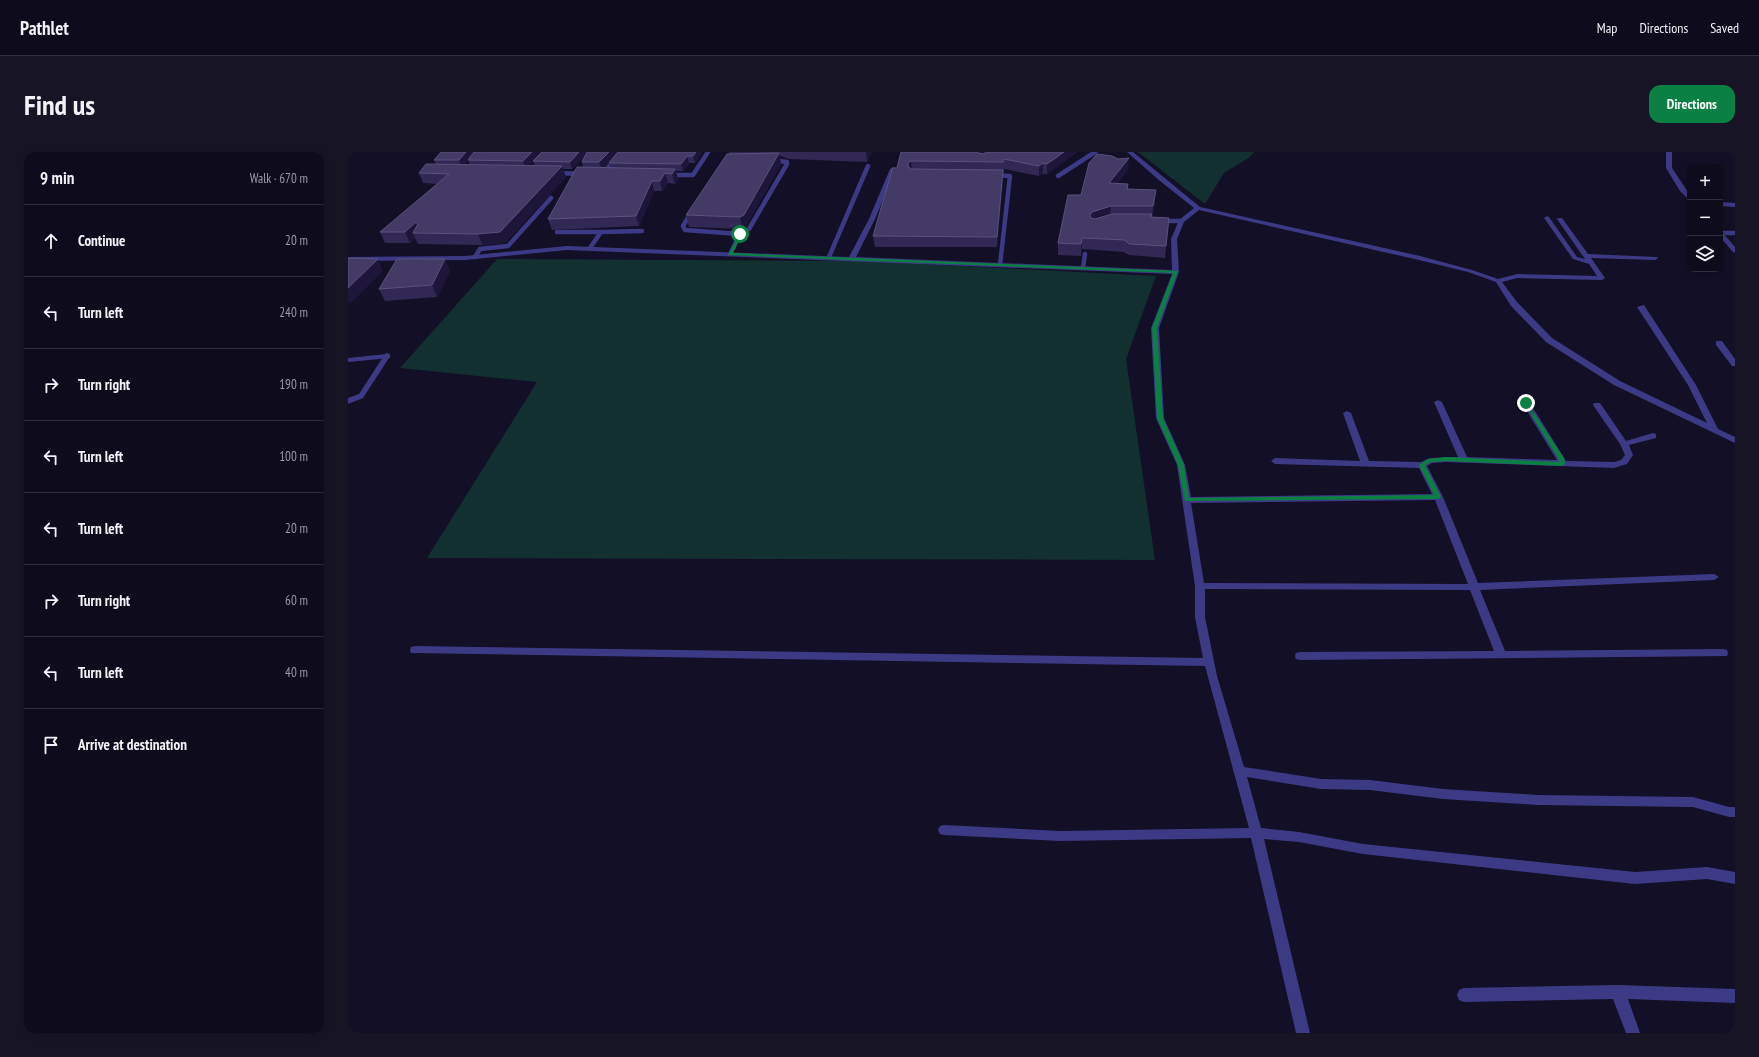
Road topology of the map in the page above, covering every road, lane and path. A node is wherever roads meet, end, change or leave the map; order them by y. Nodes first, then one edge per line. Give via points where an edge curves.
1 (621, 152) edge
2 (708, 152) edge
3 (1095, 152) edge
4 (1130, 152) edge
5 (1669, 152) edge
6 (1101, 156) edge
7 (767, 160) edge
8 (868, 166) dead end
9 (892, 169) edge
10 (550, 173) edge
11 (588, 174) edge
12 (595, 174) edge
13 (603, 174) junction
14 (610, 174) edge
15 (663, 175) edge
16 (990, 175) edge
17 (1058, 176) dead end
18 (1687, 196) edge
19 (551, 198) dead end
20 (1723, 204) edge
21 (1735, 205) edge
22 (695, 207) edge
23 (1198, 208) junction
24 (1547, 218) dead end
25 (1560, 219) dead end
26 (1155, 221) edge
27 (1180, 222) junction
28 (642, 231) dead end
29 (557, 232) edge
30 (601, 232) junction
31 (1723, 233) edge
32 (1735, 233) edge
33 (740, 234) junction
34 (1722, 236) edge
35 (590, 248) junction
36 (1735, 251) edge
37 (730, 254) junction
38 (1085, 254) dead end
39 (1587, 256) junction
40 (475, 257) junction
41 (829, 257) junction
42 (852, 258) junction
43 (1655, 258) dead end
44 (348, 259) edge
45 (1592, 263) junction
46 (1000, 265) junction
47 (1083, 268) junction
48 (1176, 272) junction
49 (1498, 281) junction
50 (1641, 308) dead end
51 (1719, 343) dead end
52 (386, 356) joint
53 (348, 360) edge
54 (1735, 364) edge
55 (350, 400) edge
56 (1438, 402) dead end
57 (1526, 403) dead end
58 (1597, 405) dead end
59 (348, 406) edge
60 (1347, 413) dead end
61 (1715, 431) junction
62 (1653, 436) dead end
63 (1735, 440) edge
64 (1624, 444) junction
65 (1464, 460) junction
66 (1275, 462) dead end
67 (1365, 463) junction
68 (1562, 464) junction
69 (1422, 465) junction
70 (1438, 497) junction
71 (1187, 500) junction
72 (1714, 578) dead end
73 (1200, 586) junction
74 (1475, 587) junction
75 (415, 650) dead end
76 (1723, 653) dead end
77 (1502, 654) junction
78 (1300, 656) dead end
79 (1210, 662) junction
80 (1239, 771) junction
81 (1735, 812) edge
82 (944, 830) dead end
83 (1256, 833) junction
84 (1735, 878) edge
85 (1618, 992) junction
86 (1464, 995) dead end
87 (1735, 996) edge
88 (1303, 1033) edge
89 (1633, 1033) edge

1 - 13 lane
2 - 15 lane via 693,175
3 - 6 street
3 - 17 lane
4 - 23 street
5 - 18 street via 1669,168
7 - 33 lane via 781,160 787,164 749,229
8 - 41 lane
9 - 42 street via 872,219
10 - 11 lane
12 - 13 lane
13 - 14 lane
16 - 46 lane via 1010,176
19 - 40 lane via 508,246 480,249
20 - 21 street
22 - 33 lane via 683,226 685,230
23 - 27 street
23 - 49 street via 1420,258
24 - 45 street via 1575,258
25 - 39 street
26 - 27 lane
27 - 48 street via 1174,239
28 - 30 lane
29 - 30 lane
30 - 35 lane
31 - 32 lane
33 - 37 lane
34 - 36 street
35 - 37 street
35 - 40 street via 545,248
37 - 41 street
38 - 47 lane
39 - 43 street
39 - 45 street
40 - 44 street
41 - 42 street
42 - 46 street
45 - 49 street via 1602,278 1517,276
46 - 47 street
47 - 48 street
48 - 71 street via 1154,328 1160,418 1181,465
49 - 61 street via 1514,304 1549,340 1617,383
50 - 61 street via 1692,385
51 - 54 street
52 - 53 street
52 - 55 lane via 361,396
55 - 59 lane
56 - 65 street
57 - 68 street via 1561,458
58 - 64 street
60 - 67 street
61 - 63 street
62 - 64 street
64 - 68 street via 1629,455 1624,462 1614,465
65 - 68 street
65 - 69 street via 1430,460
66 - 67 street
67 - 69 street
69 - 70 street
70 - 71 street
70 - 74 street
71 - 73 street
72 - 74 street
73 - 74 street
73 - 79 street via 1200,617
74 - 77 street
75 - 79 street
76 - 77 street
77 - 78 street
79 - 80 street
80 - 81 street via 1322,784 1370,784 1443,794 1538,800 1693,802
80 - 83 street
82 - 83 street via 1060,836
83 - 84 street via 1299,837 1363,850 1635,878 1707,873
83 - 88 street
85 - 86 street
85 - 87 street
85 - 89 street

